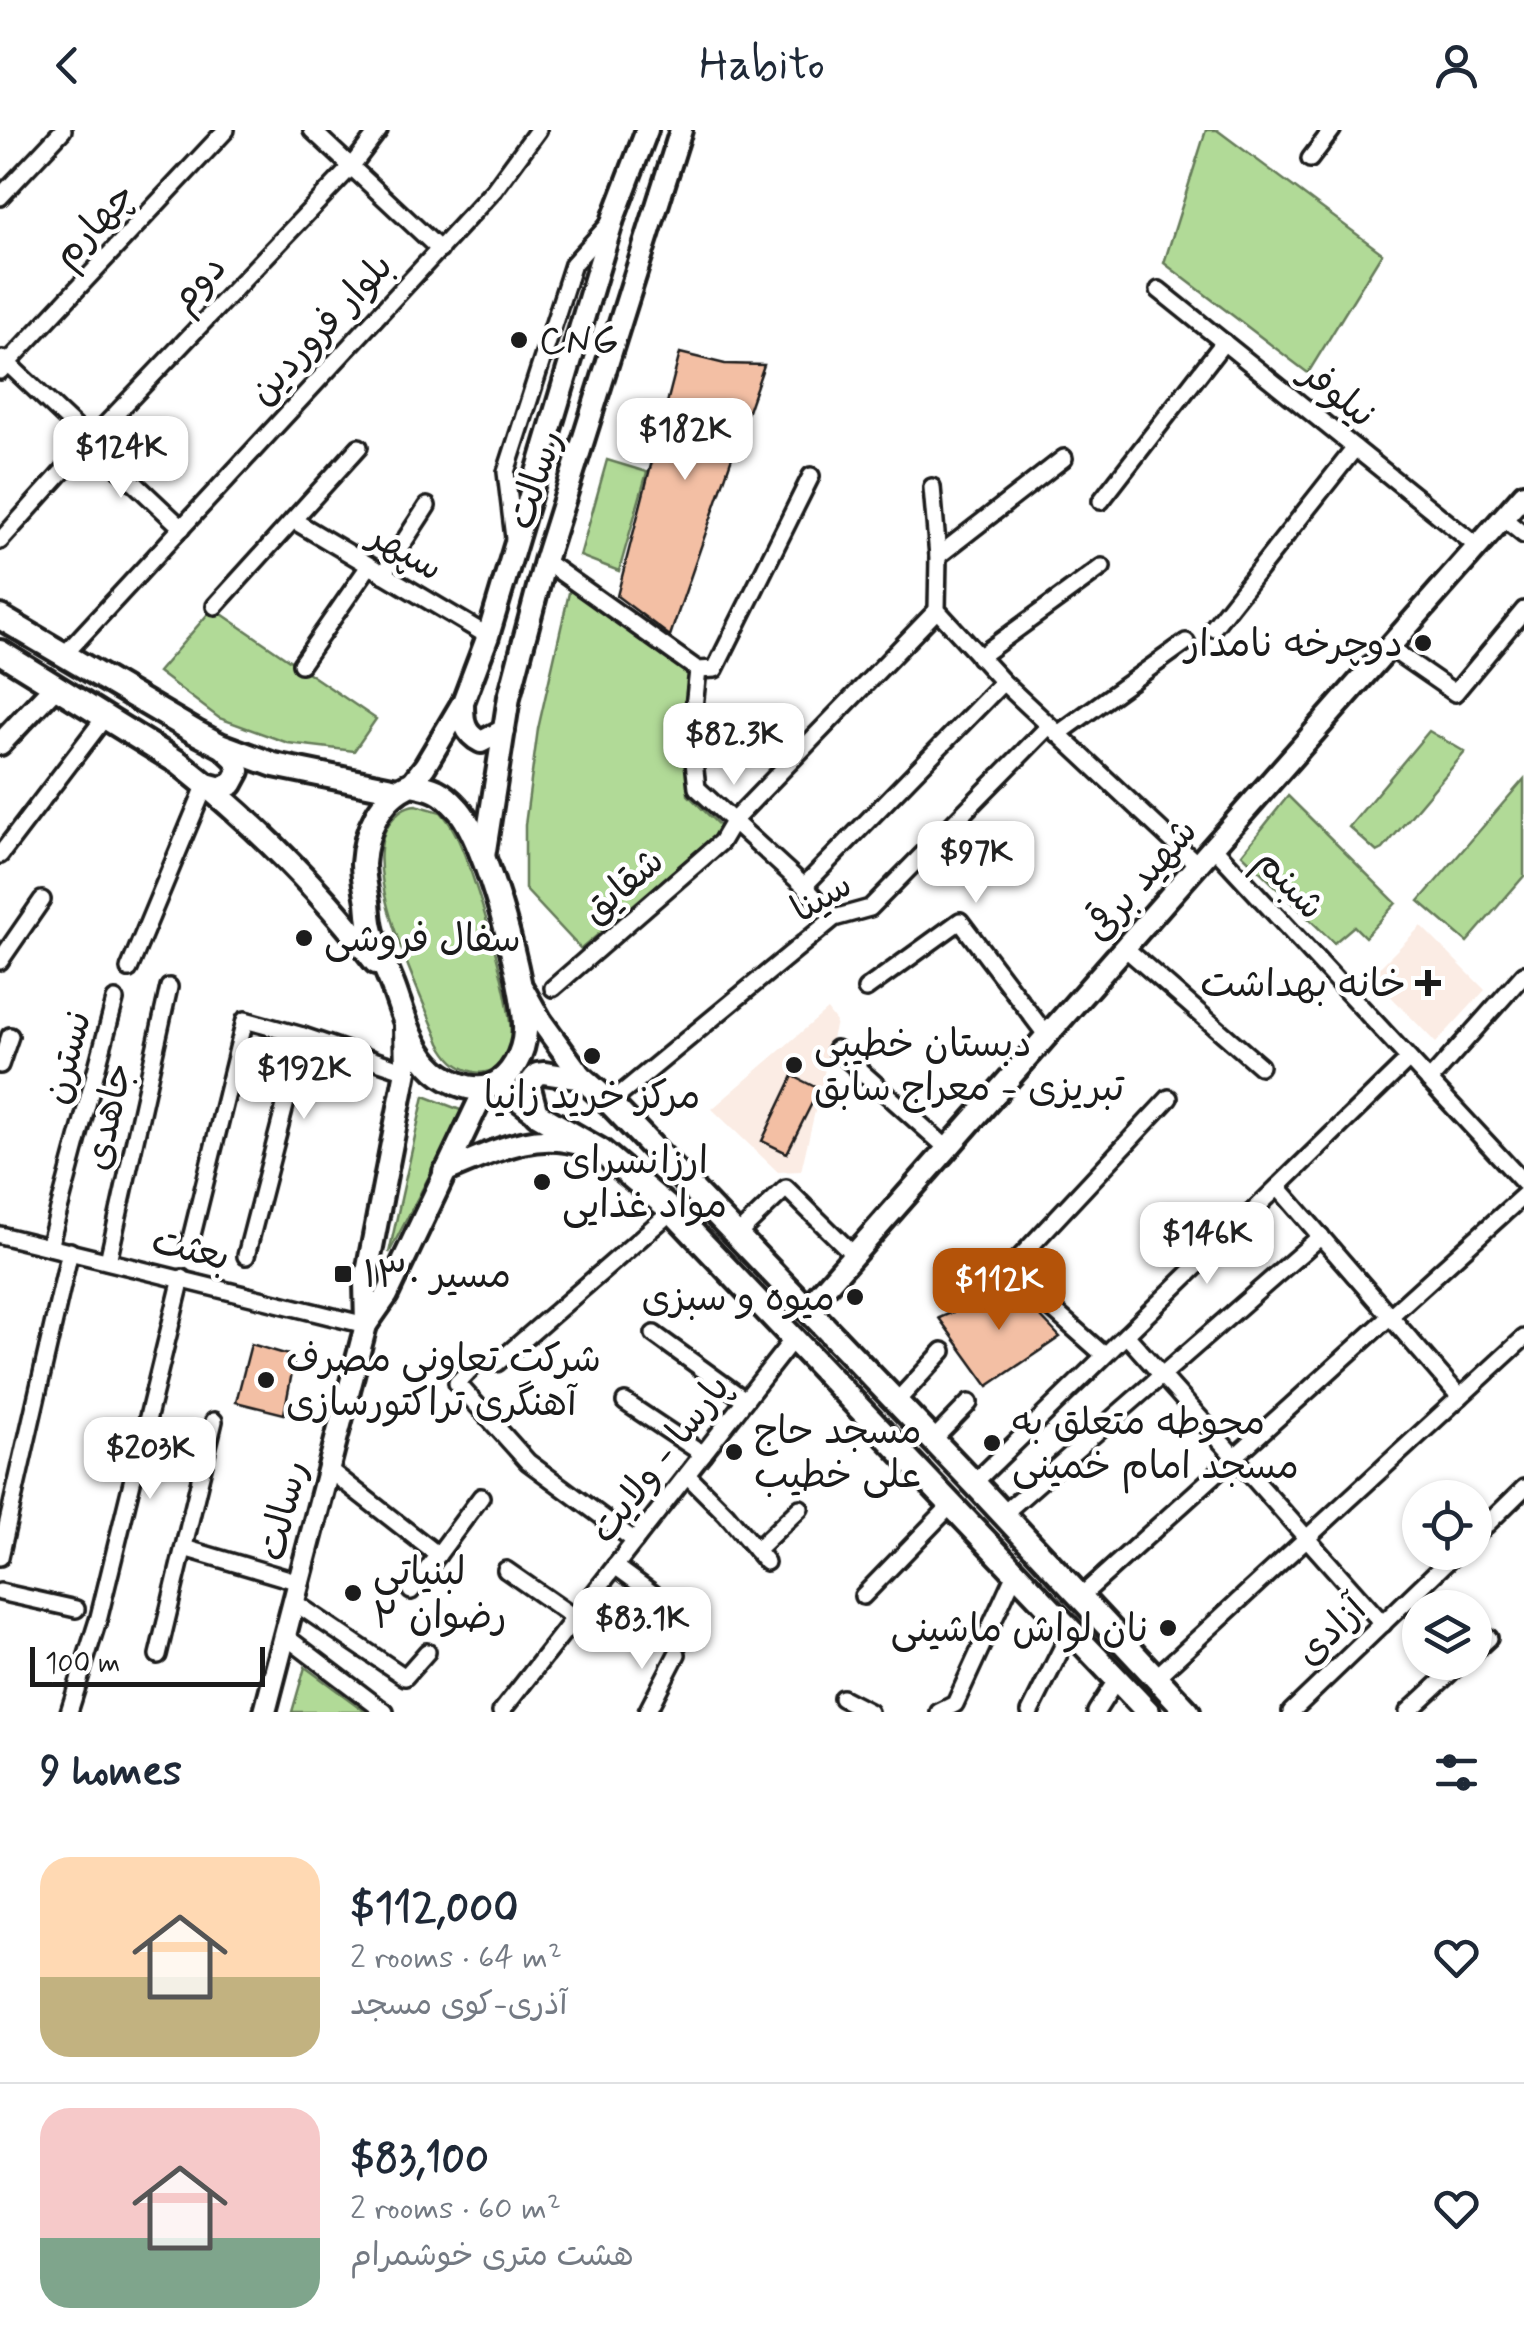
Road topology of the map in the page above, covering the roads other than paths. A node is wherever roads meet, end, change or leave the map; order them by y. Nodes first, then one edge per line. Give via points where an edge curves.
1 (63, 130) edge
2 (226, 130) edge
3 (312, 130) edge
4 (379, 130) edge
5 (538, 130) edge
6 (646, 130) edge
7 (682, 130) edge
8 (1332, 130) edge
9 (1310, 158) dead end
10 (352, 168) junction
11 (0, 197) edge
12 (614, 219) junction
13 (440, 250) junction
14 (1159, 290) dead end
15 (1224, 342) junction
16 (2, 364) edge
17 (90, 442) junction
18 (359, 446) dead end
19 (1354, 448) junction
20 (1064, 458) dead end
21 (811, 476) dead end
22 (932, 488) dead end
23 (1524, 494) edge
24 (1101, 501) dead end
25 (426, 506) dead end
26 (1503, 518) junction
27 (293, 520) junction
28 (182, 528) junction
29 (1524, 534) edge
30 (0, 540) edge
31 (516, 547) junction
32 (1478, 547) junction
33 (938, 556) junction
34 (545, 561) junction
35 (1102, 567) dead end
36 (376, 570) junction
37 (215, 606) dead end
38 (936, 610) junction
39 (1524, 610) edge
40 (0, 617) edge
41 (1213, 628) dead end
42 (488, 636) junction
43 (1186, 642) dead end
44 (1390, 648) junction
45 (0, 652) edge
46 (64, 654) junction
47 (979, 656) junction
48 (301, 664) dead end
49 (698, 670) junction
50 (1003, 682) junction
51 (55, 686) junction
52 (464, 702) junction
53 (105, 717) junction
54 (504, 730) junction
55 (1053, 730) junction
56 (0, 744) edge
57 (220, 745) junction
58 (206, 784) junction
59 (404, 787) junction
60 (734, 820) junction
61 (1214, 848) junction
62 (0, 856) edge
63 (484, 857) junction
64 (1198, 865) junction
65 (804, 886) junction
66 (42, 900) dead end
67 (834, 918) junction
68 (1125, 948) junction
69 (0, 962) edge
70 (129, 969) dead end
71 (1524, 974) edge
72 (392, 982) junction
73 (170, 986) dead end
74 (521, 986) junction
75 (554, 988) dead end
76 (866, 989) dead end
77 (116, 1000) dead end
78 (405, 1019) junction
79 (10, 1036) dead end
80 (303, 1036) junction
81 (1047, 1036) junction
82 (836, 1048) dead end
83 (1409, 1059) junction
84 (0, 1066) edge
85 (1260, 1066) dead end
86 (406, 1071) junction
87 (583, 1078) junction
88 (1429, 1080) junction
89 (491, 1085) junction
90 (1169, 1098) dead end
91 (610, 1103) junction
92 (537, 1114) junction
93 (948, 1149) junction
94 (601, 1151) junction
95 (444, 1172) junction
96 (1524, 1184) edge
97 (1278, 1186) junction
98 (1524, 1195) edge
99 (672, 1211) junction
100 (737, 1234) junction
101 (0, 1235) edge
102 (1320, 1236) junction
103 (49, 1246) junction
104 (189, 1247) dead end
105 (70, 1252) junction
106 (854, 1255) junction
107 (246, 1256) dead end
108 (108, 1260) junction
109 (182, 1278) junction
110 (807, 1308) junction
111 (1390, 1316) junction
112 (366, 1326) junction
113 (654, 1334) dead end
114 (1126, 1334) junction
115 (1524, 1338) edge
116 (794, 1339) junction
117 (943, 1351) dead end
118 (1104, 1355) junction
119 (497, 1363) dead end
120 (472, 1368) dead end
121 (1162, 1375) junction
122 (1460, 1397) junction
123 (746, 1400) junction
124 (625, 1402) dead end
125 (896, 1402) junction
126 (969, 1402) dead end
127 (214, 1421) dead end
128 (932, 1440) junction
129 (703, 1454) junction
130 (1234, 1456) junction
131 (328, 1470) junction
132 (686, 1474) junction
133 (974, 1482) junction
134 (1524, 1488) edge
135 (481, 1497) dead end
136 (952, 1504) junction
137 (800, 1508) dead end
138 (1003, 1514) junction
139 (1492, 1519) edge
140 (1307, 1538) junction
141 (635, 1541) junction
142 (184, 1548) junction
143 (438, 1555) junction
144 (0, 1557) edge
145 (615, 1566) junction
146 (506, 1570) dead end
147 (1439, 1570) edge
148 (1016, 1571) junction
149 (0, 1592) edge
150 (297, 1592) junction
151 (411, 1592) dead end
152 (862, 1596) dead end
153 (1080, 1596) junction
154 (667, 1604) dead end
155 (76, 1609) dead end
156 (575, 1618) junction
157 (1383, 1624) junction
158 (1071, 1630) junction
159 (286, 1636) junction
160 (428, 1652) dead end
161 (677, 1654) dead end
162 (158, 1655) dead end
163 (1156, 1678) junction
164 (1117, 1680) junction
165 (1443, 1680) edge
166 (842, 1698) dead end
167 (68, 1712) edge
168 (265, 1712) edge
169 (385, 1712) edge
170 (501, 1712) edge
171 (646, 1712) edge
172 (869, 1712) edge
173 (939, 1712) edge
174 (1030, 1712) edge
175 (1096, 1712) edge
176 (1148, 1712) edge
177 (1188, 1712) edge
178 (1291, 1712) edge
179 (1408, 1712) edge

1 - 11 street
2 - 16 street, چهارم
3 - 10 street
4 - 10 street, دوم
5 - 13 street, بلوار فروردین
6 - 12 main road, رسالت
7 - 34 main road, رسالت
8 - 9 street
10 - 13 street
10 - 17 street, دوم
12 - 31 main road, رسالت
12 - 31 street via 573,264 506,472
13 - 28 street, بلوار فروردین
14 - 15 street, نیلوفر
15 - 19 street, نیلوفر
15 - 24 street
16 - 17 street
17 - 28 street
17 - 30 street, دوم
18 - 27 street
19 - 32 street, نیلوفر
19 - 41 street
20 - 33 street
21 - 49 street via 715,669
22 - 33 street
23 - 26 main road, شهید برقی
25 - 36 street
26 - 29 street
26 - 32 main road, شهید برقی
27 - 36 street, سپهر
27 - 37 street
28 - 46 street, بلوار فروردین
31 - 42 main road, رسالت
32 - 44 main road, شهید برقی
33 - 38 street
34 - 49 street
34 - 54 main road, رسالت
35 - 47 street
36 - 42 street, سپهر
36 - 48 street
38 - 47 street
38 - 60 street, شقایق
39 - 44 street via 1455,693
40 - 46 highway
42 - 52 main road, رسالت
43 - 55 street, سینا
44 - 61 main road, شهید برقی
45 - 51 highway
46 - 57 highway
47 - 50 street
49 - 60 street via 691,735 697,788
50 - 55 street
50 - 65 street
51 - 53 highway
51 - 56 main road
52 - 54 main road via 463,724 471,737 481,742
52 - 59 main road, رسالت via 425,766
53 - 58 highway
53 - 62 street
54 - 63 main road, رسالت
55 - 64 street
55 - 67 street, سینا via 870,908
57 - 58 main road via 239,771 232,784
57 - 59 highway via 274,765
58 - 70 street
58 - 72 highway via 320,894
59 - 63 highway via 433,788 460,810
59 - 72 highway via 372,820 363,865 372,931
60 - 65 street
60 - 75 street, شقایق via 721,842
61 - 64 main road, شهید برقی
61 - 83 street, شبنم
63 - 74 highway
64 - 68 main road, شهید برقی
65 - 67 street
66 - 69 street
67 - 91 street, سینا
68 - 81 main road, شهید برقی
68 - 85 street
71 - 88 street
72 - 78 highway
73 - 108 street, جاهدی
74 - 87 main road
74 - 89 highway via 522,1050
76 - 81 street via 960,922
77 - 103 street, نسترن
78 - 86 main road, رسالت
78 - 89 highway via 430,1065 455,1083
79 - 84 street
80 - 86 street
80 - 104 street via 245,1020
80 - 107 street
81 - 93 main road, شهید برقی
82 - 93 street
83 - 88 street, شبنم
83 - 97 street
86 - 112 main road, رسالت via 365,1283
87 - 91 highway
87 - 92 main road via 537,1074 529,1084
88 - 96 street, شبنم
89 - 92 main road
89 - 95 main road, رسالت
90 - 118 street via 1008,1270
91 - 100 highway
92 - 94 highway
93 - 106 main road, شهید برقی
94 - 95 main road via 544,1138
94 - 99 highway
95 - 112 main road, رسالت via 387,1296
97 - 102 street
97 - 114 street
98 - 111 street
99 - 116 highway
99 - 119 street
100 - 106 street via 786,1188
100 - 110 highway
101 - 103 street, بعثت
102 - 111 street
102 - 121 street
103 - 105 street, بعثت
105 - 108 street, بعثت
105 - 144 street
106 - 110 main road, شهید برقی
108 - 109 street, بعثت
109 - 112 street, بعثت
109 - 167 street via 99,1617
110 - 125 highway
111 - 122 street
111 - 130 street
112 - 131 main road, رسالت
113 - 123 street
114 - 118 street
114 - 121 street
115 - 122 street
116 - 123 street, پارسا - ولایت
116 - 136 highway
117 - 125 street
118 - 133 street
120 - 141 street via 457,1384 528,1462
121 - 130 street
121 - 138 street
122 - 140 street
123 - 129 street, پارسا - ولایت
124 - 129 street
125 - 128 highway
126 - 128 street
127 - 142 street
128 - 133 highway
129 - 132 street, پارسا - ولایت
130 - 140 street
130 - 153 street
131 - 143 street
131 - 150 main road, رسالت
132 - 137 street via 761,1556
132 - 141 street, پارسا - ولایت
133 - 138 highway
134 - 139 street
135 - 143 street
136 - 148 highway
136 - 152 street
138 - 153 highway
140 - 157 street
140 - 163 street
141 - 145 street, پارسا - ولایت
142 - 150 street
142 - 162 street
143 - 151 street
145 - 154 street
145 - 156 street, پارسا - ولایت
146 - 156 street
147 - 157 street, آزادی
148 - 158 highway
148 - 173 street via 956,1704
149 - 155 street
150 - 159 main road, رسالت
150 - 160 street via 405,1677
153 - 163 highway
156 - 170 street, پارسا - ولایت
157 - 178 street, آزادی
158 - 164 highway
158 - 174 street
159 - 168 main road, رسالت
159 - 169 street
161 - 171 street
163 - 177 highway
164 - 175 street
164 - 176 highway
165 - 179 street
166 - 172 street

